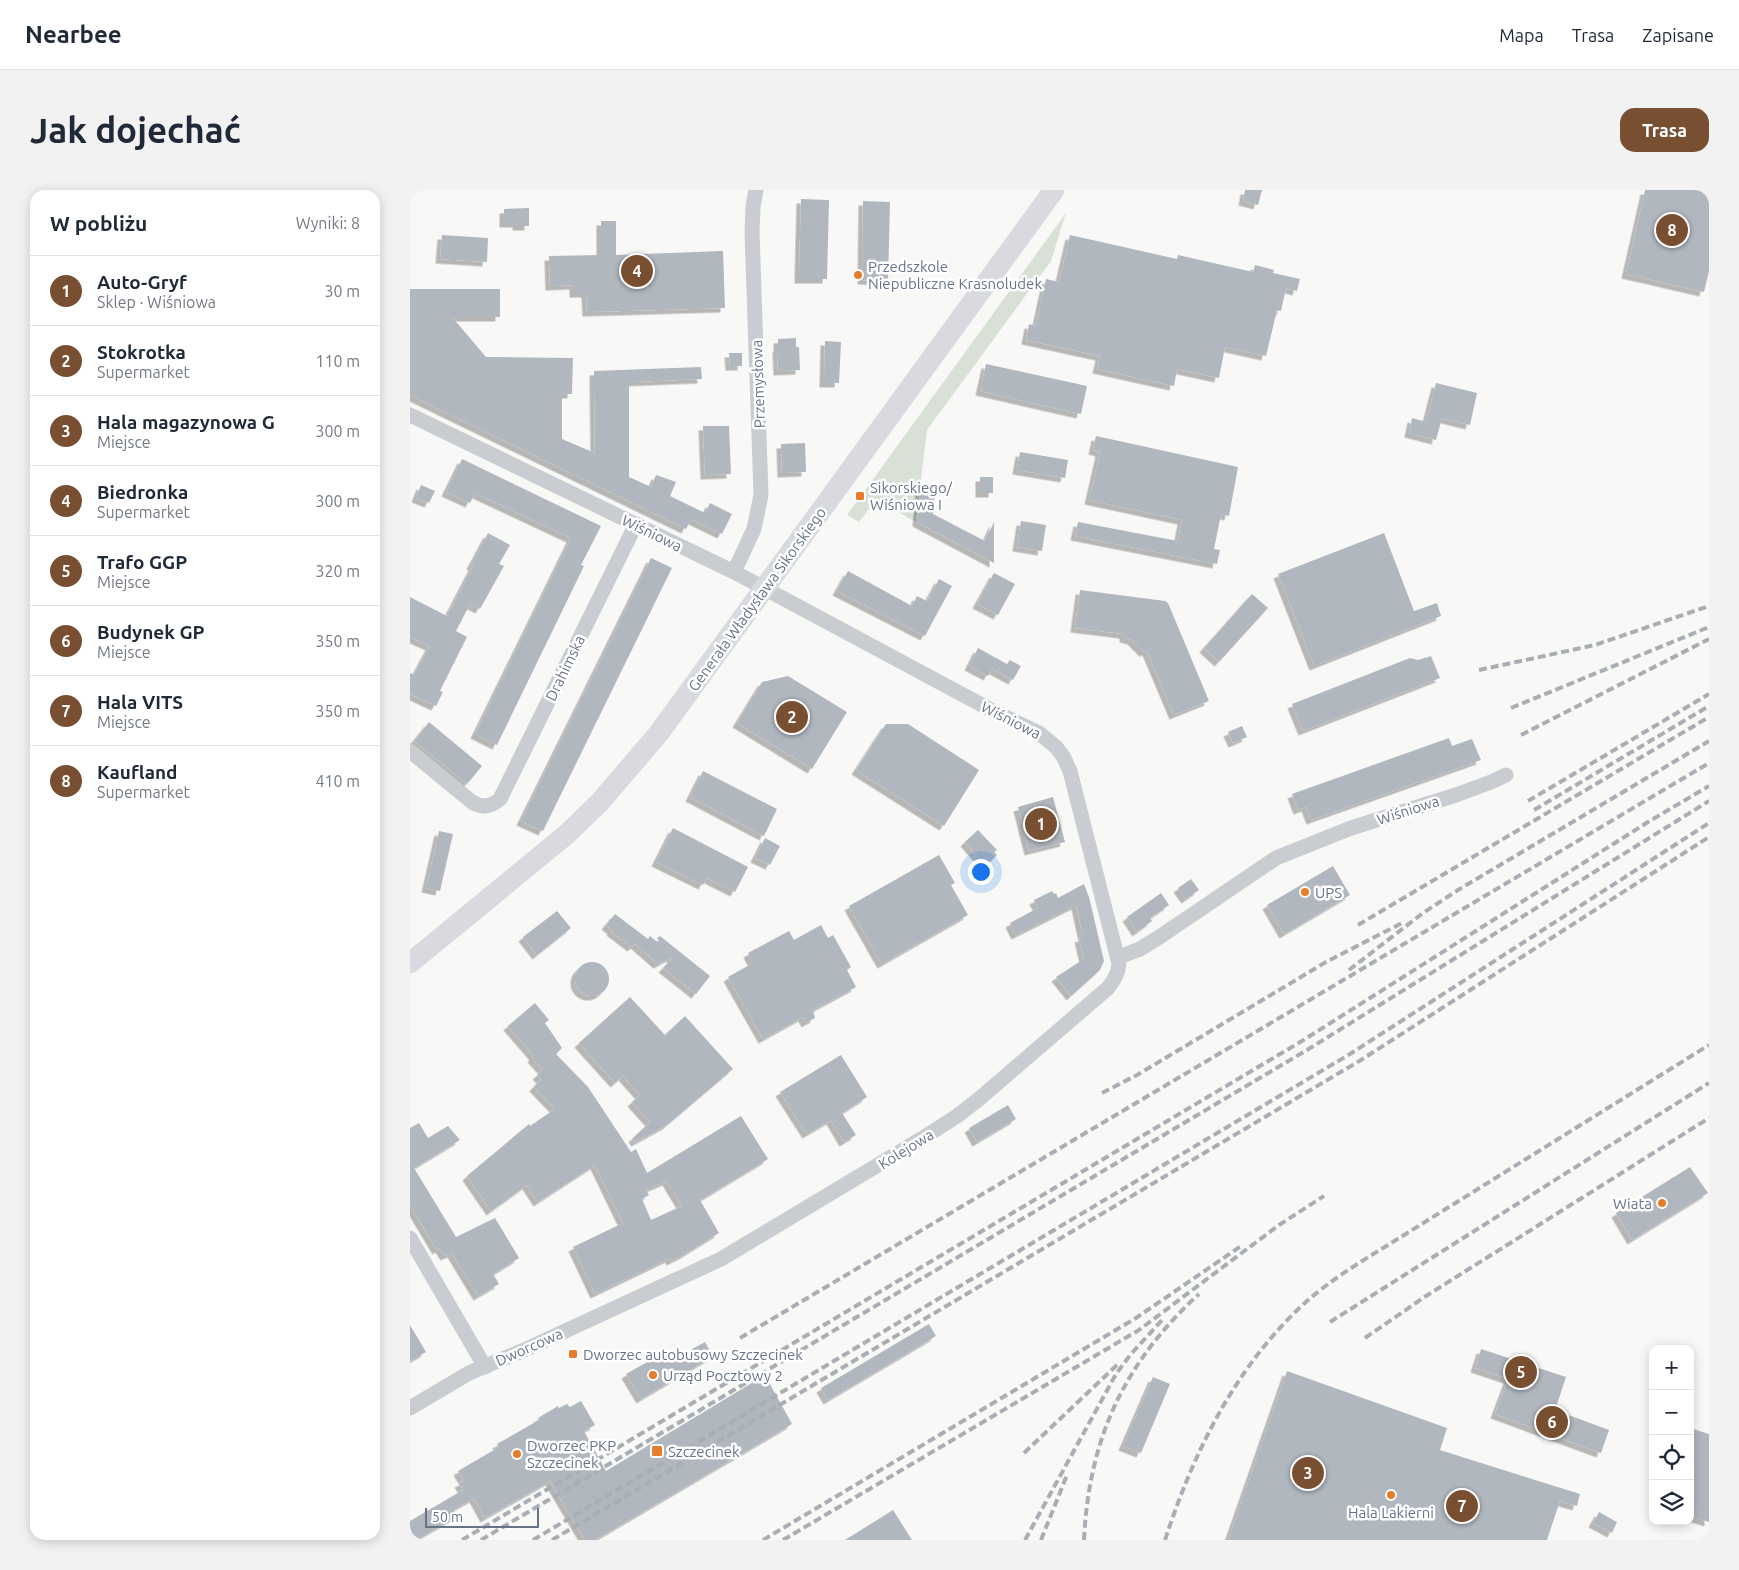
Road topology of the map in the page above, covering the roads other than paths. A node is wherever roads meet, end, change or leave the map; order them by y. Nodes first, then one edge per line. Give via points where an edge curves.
1 (756, 190) edge
2 (1054, 190) edge
3 (410, 415) edge
4 (636, 524) junction
5 (734, 572) junction
6 (765, 589) junction
7 (410, 751) edge
8 (1506, 775) dead end
9 (1119, 958) junction
10 (410, 963) edge
11 (410, 1238) edge
12 (650, 1292) joint
13 (485, 1366) junction
14 (410, 1408) edge

1 - 5 street, Przemysłowa via 752,232 761,495 754,529
2 - 6 street, Generała Władysława Sikorskiego
3 - 4 street, Wiśniowa
4 - 5 street, Wiśniowa
4 - 7 street, Drahimska via 503,796 488,806 477,805
5 - 6 street, Wiśniowa
6 - 9 street, Wiśniowa via 1039,733 1056,747 1070,771
6 - 10 street, Generała Władysława Sikorskiego via 659,734 600,802 568,834
8 - 9 street, Wiśniowa via 1465,792 1351,828 1276,858 1158,938
9 - 12 street, Kolejowa via 1118,972 1108,988 957,1116 742,1248
11 - 13 street
12 - 13 street, Dworcowa
13 - 14 street, Dworcowa

